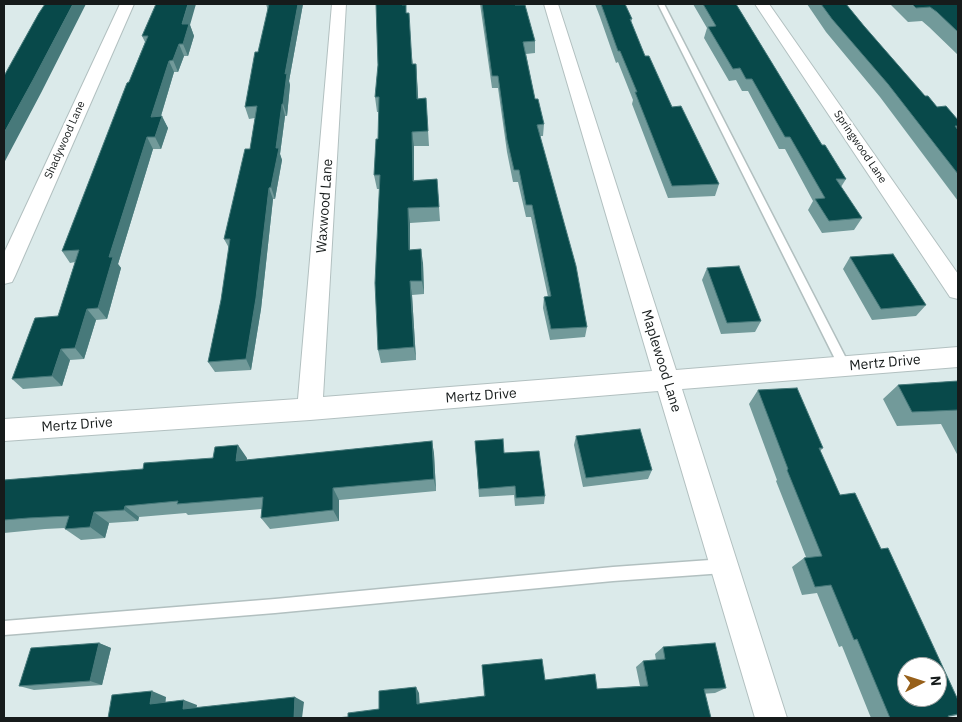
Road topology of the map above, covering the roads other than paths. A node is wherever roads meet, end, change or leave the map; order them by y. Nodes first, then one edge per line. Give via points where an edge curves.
1 (127, 4) edge
2 (339, 4) edge
3 (551, 4) edge
4 (660, 4) edge
5 (762, 4) edge
6 (4, 276) edge
7 (958, 291) edge
8 (958, 357) edge
9 (844, 366) junction
10 (667, 381) junction
11 (310, 409) junction
12 (4, 430) edge
13 (724, 566) junction
14 (4, 628) edge
15 (771, 718) edge

1 - 6 street, Shadywood Lane
2 - 11 street, Waxwood Lane
3 - 10 street, Maplewood Lane
4 - 9 lane
5 - 7 street, Springwood Lane
8 - 9 street, Mertz Drive
9 - 10 street, Mertz Drive
10 - 11 street, Mertz Drive
10 - 13 street, Maplewood Lane
11 - 12 street, Mertz Drive
13 - 14 lane
13 - 15 street, Maplewood Lane

